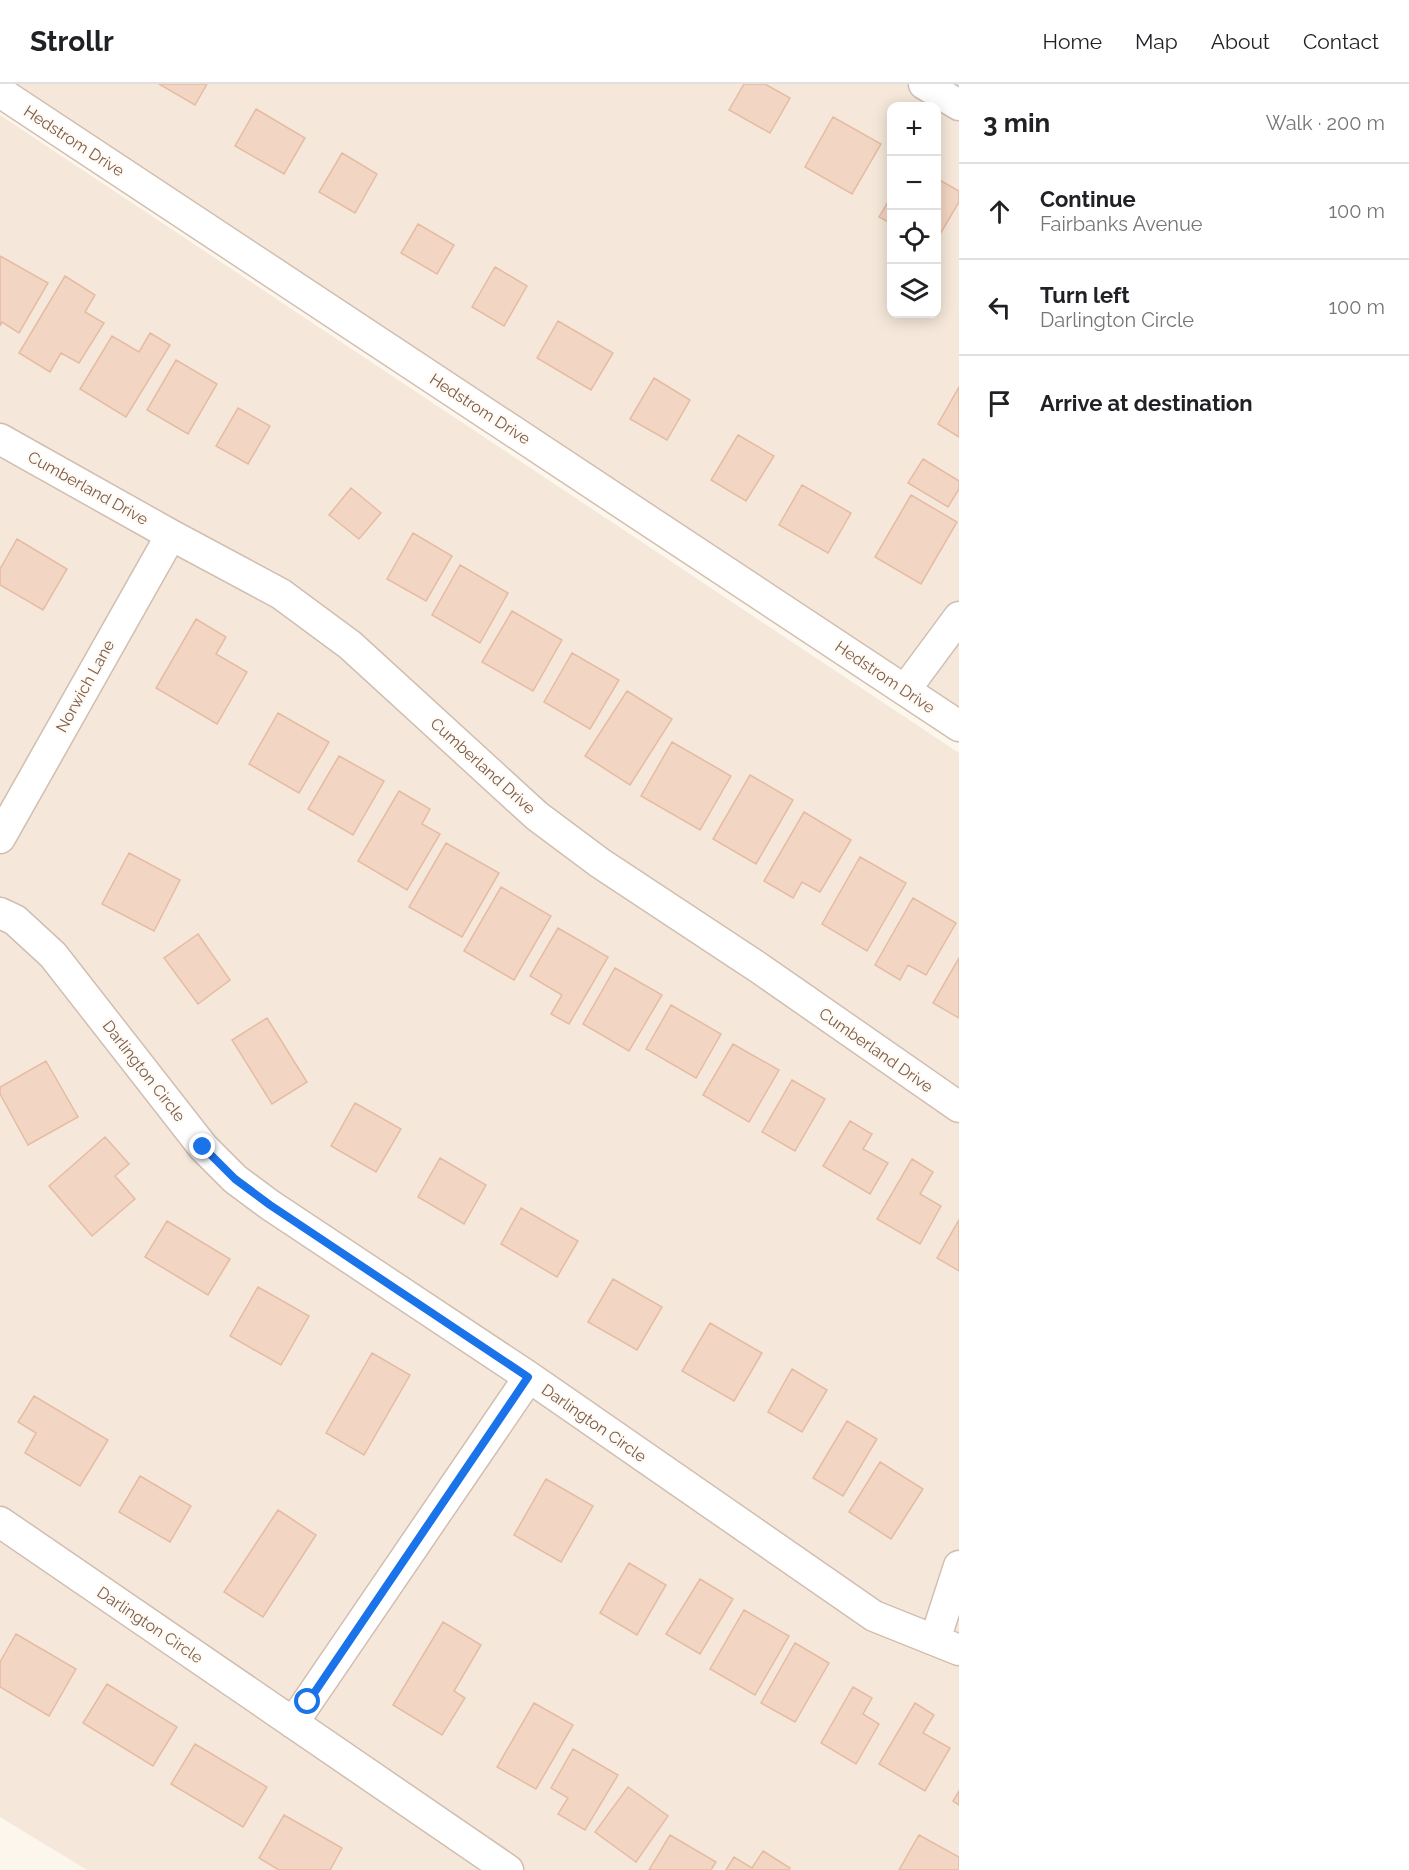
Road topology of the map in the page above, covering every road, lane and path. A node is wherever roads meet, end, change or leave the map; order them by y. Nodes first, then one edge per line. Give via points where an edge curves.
1 (924, 84) edge
2 (0, 92) edge
3 (959, 105) edge
4 (0, 439) edge
5 (171, 535) junction
6 (959, 617) edge
7 (905, 690) junction
8 (959, 726) edge
9 (0, 838) edge
10 (0, 913) edge
11 (959, 1107) edge
12 (528, 1377) junction
13 (0, 1522) edge
14 (959, 1566) edge
15 (947, 1645) edge
16 (293, 1723) junction
17 (508, 1870) edge

1 - 3 street
2 - 7 street, Hedstrom Drive
4 - 5 street, Cumberland Drive
5 - 9 street, Norwich Lane
5 - 11 street, Cumberland Drive via 299,607 351,645 537,816
6 - 7 street
7 - 8 street, Hedstrom Drive
10 - 12 street, Darlington Circle via 15,920 53,955 203,1147 235,1179
12 - 15 street, Darlington Circle via 874,1616
12 - 16 street
13 - 16 street, Darlington Circle
14 - 15 street
16 - 17 street, Darlington Circle

